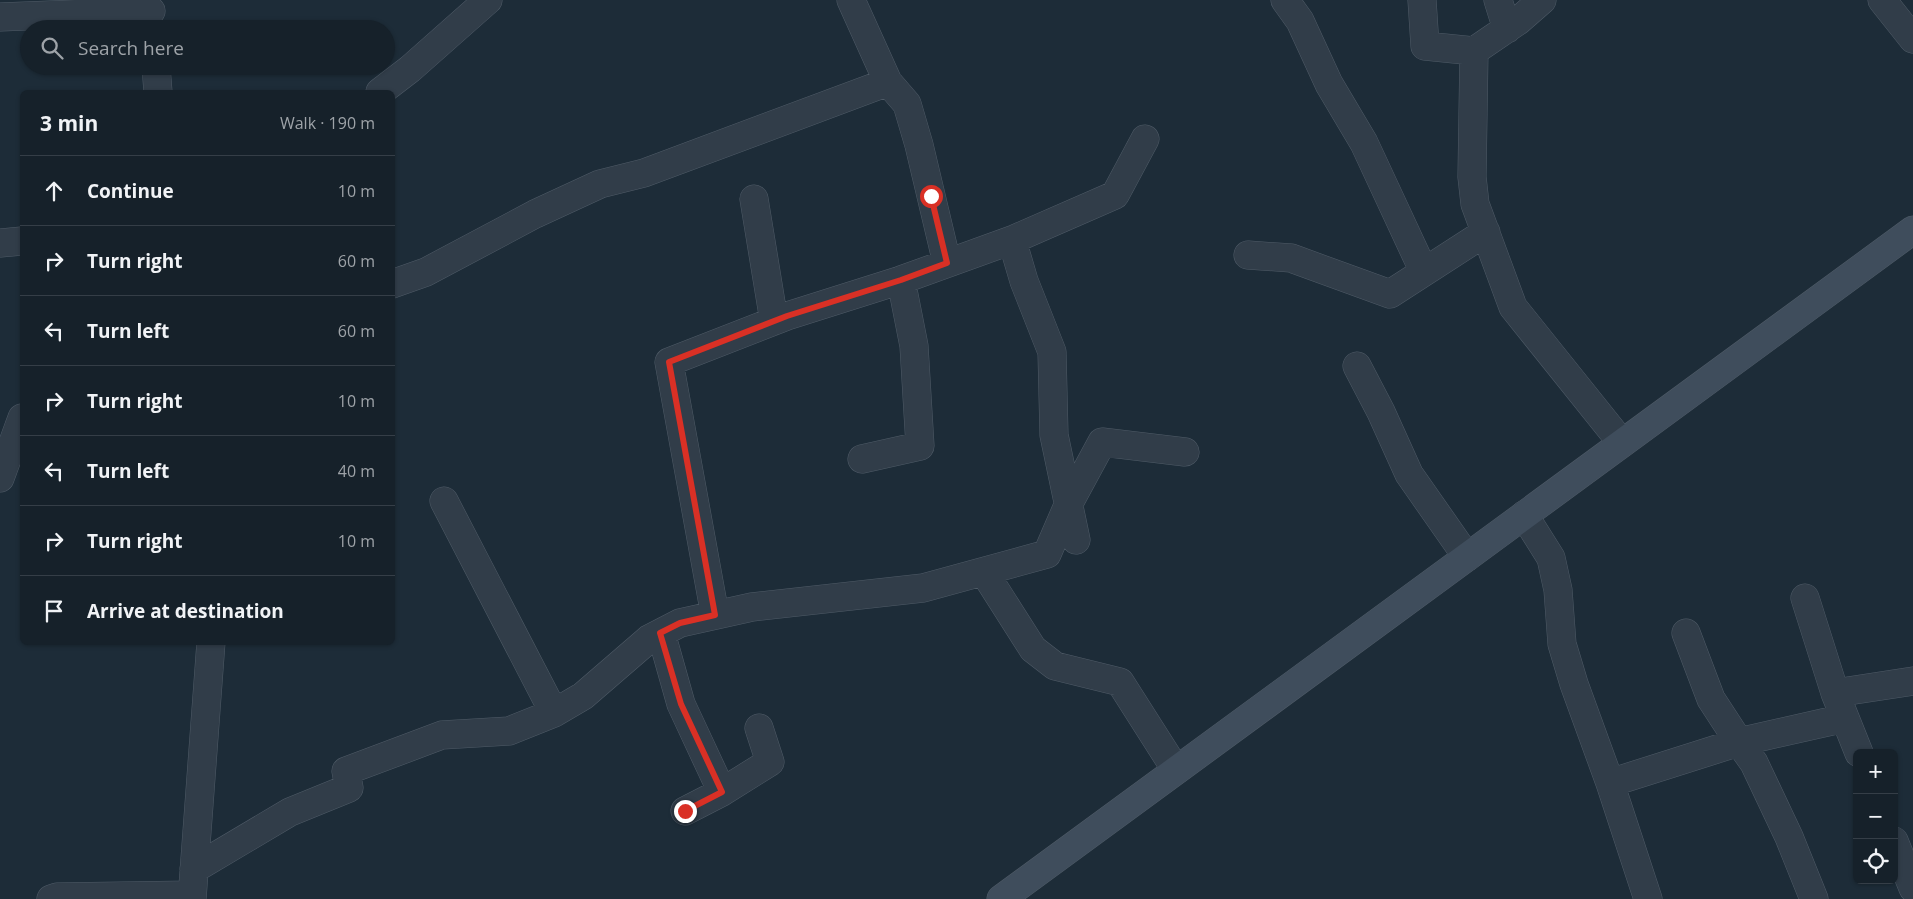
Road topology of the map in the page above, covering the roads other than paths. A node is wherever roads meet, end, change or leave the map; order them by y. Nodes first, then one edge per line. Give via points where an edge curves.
1 (488, 0) edge
2 (851, 0) edge
3 (1285, 0) edge
4 (1422, 0) edge
5 (1498, 0) edge
6 (1542, 0) edge
7 (1882, 0) edge
8 (152, 13) edge
9 (0, 17) edge
10 (1507, 29) junction
11 (1913, 38) edge
12 (1474, 51) junction
13 (157, 75) edge
14 (888, 82) junction
15 (158, 90) edge
16 (383, 90) edge
17 (1145, 138) dead end
18 (754, 199) dead end
19 (1913, 230) edge
20 (1486, 232) junction
21 (1012, 240) junction
22 (20, 241) edge
23 (0, 243) edge
24 (1248, 255) dead end
25 (947, 263) junction
26 (1424, 272) junction
27 (901, 280) junction
28 (395, 283) edge
29 (774, 321) junction
30 (1357, 366) dead end
31 (20, 423) edge
32 (1622, 443) junction
33 (1185, 452) dead end
34 (862, 459) dead end
35 (0, 478) edge
36 (444, 501) dead end
37 (1069, 503) junction
38 (1524, 515) junction
39 (1076, 540) dead end
40 (1467, 557) junction
41 (984, 572) junction
42 (1805, 598) dead end
43 (715, 615) junction
44 (660, 633) junction
45 (1686, 633) dead end
46 (211, 645) edge
47 (1913, 682) edge
48 (1840, 706) junction
49 (554, 713) junction
50 (759, 728) dead end
51 (1739, 742) junction
52 (1857, 749) edge
53 (1176, 770) junction
54 (1610, 783) junction
55 (722, 792) junction
56 (685, 811) dead end
57 (1898, 851) edge
58 (193, 888) edge
59 (1913, 888) edge
60 (51, 899) edge
61 (1001, 899) edge
62 (1648, 899) edge
63 (1814, 899) edge

1 - 16 street
2 - 14 street
3 - 26 street via 1300,21 1329,84 1364,143
4 - 12 street via 1424,46
5 - 10 street
6 - 10 street
7 - 11 street
8 - 9 street
10 - 12 street
12 - 20 street via 1472,177 1476,204
13 - 15 street
14 - 25 street via 907,104
14 - 28 street via 644,173 600,184 535,214 426,272
17 - 21 street via 1114,195
18 - 29 street
19 - 32 street
20 - 26 street
20 - 32 street via 1513,307
21 - 25 street
21 - 37 street via 1052,352 1054,435
22 - 23 street
24 - 26 street via 1291,258 1390,294
25 - 27 street
27 - 29 street
27 - 34 street via 914,346 920,446
29 - 43 street via 669,362
30 - 40 street via 1382,412 1409,474
31 - 35 street
32 - 38 street
33 - 37 street via 1102,442
36 - 49 street
37 - 39 street
37 - 41 street via 1047,554
38 - 40 street
38 - 54 street via 1551,558 1558,590 1562,644
40 - 53 street
41 - 43 street via 923,588
41 - 53 street via 1033,649 1055,666 1120,682
42 - 48 street
43 - 44 street via 680,623
44 - 49 street via 583,696
44 - 55 street via 681,704
45 - 51 street via 1711,699
46 - 58 street
47 - 48 street
48 - 51 street
48 - 52 street
49 - 58 street via 509,731 442,735 346,771 349,788 290,812
50 - 55 street via 770,762
51 - 54 street
51 - 63 street via 1754,763
53 - 61 street
54 - 62 street
55 - 56 street
57 - 59 street
58 - 60 street

